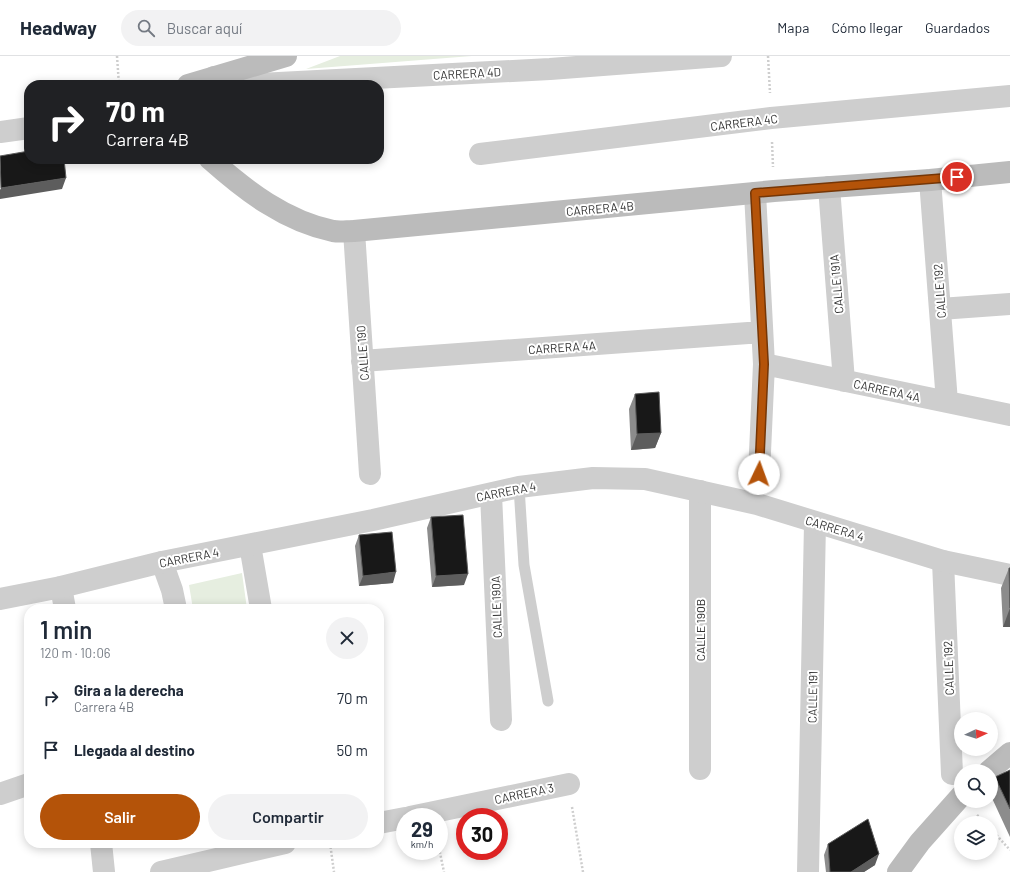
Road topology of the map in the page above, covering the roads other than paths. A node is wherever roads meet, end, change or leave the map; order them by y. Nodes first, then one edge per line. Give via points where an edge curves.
1 (286, 56) edge
2 (721, 56) edge
3 (214, 77) junction
4 (204, 80) edge
5 (223, 80) edge
6 (336, 80) edge
7 (1010, 96) edge
8 (24, 129) edge
9 (0, 132) edge
10 (480, 154) dead end
11 (216, 164) edge
12 (1010, 172) edge
13 (930, 180) junction
14 (829, 187) junction
15 (755, 193) junction
16 (354, 231) junction
17 (1010, 304) edge
18 (940, 309) junction
19 (762, 332) junction
20 (362, 361) junction
21 (764, 364) junction
22 (844, 381) junction
23 (947, 402) junction
24 (1010, 415) edge
25 (370, 474) dead end
26 (759, 474) dead end
27 (519, 487) junction
28 (700, 491) junction
29 (491, 494) junction
30 (815, 522) junction
31 (250, 545) junction
32 (943, 561) junction
33 (162, 562) junction
34 (1010, 575) edge
35 (61, 587) junction
36 (0, 600) edge
37 (64, 604) edge
38 (175, 604) edge
39 (260, 604) edge
40 (548, 701) dead end
41 (501, 720) dead end
42 (1010, 753) edge
43 (997, 764) edge
44 (700, 768) dead end
45 (952, 774) dead end
46 (569, 784) road end
47 (24, 786) edge
48 (0, 794) edge
49 (954, 804) edge
50 (448, 809) edge
51 (396, 820) edge
52 (384, 822) edge
53 (102, 848) edge
54 (240, 848) edge
55 (213, 851) edge
56 (104, 872) edge
57 (162, 872) edge
58 (808, 872) edge
59 (898, 872) edge

1 - 3 main road
2 - 6 street, CARRERA 4D via 550,69
3 - 4 main road
3 - 5 street, CARRERA 4D
7 - 10 street, CARRERA 4C via 772,118
8 - 9 street
11 - 16 main road, CARRERA 4B via 273,208 305,224 334,231
12 - 13 main road, CARRERA 4B
13 - 14 main road, CARRERA 4B
13 - 18 street, CALLE 192
14 - 15 main road, CARRERA 4B
14 - 22 street, CALLE 191A
15 - 16 main road, CARRERA 4B
15 - 19 street
16 - 20 street, CALLE 190
17 - 18 street
18 - 23 street, CALLE 192
19 - 20 street, CARRERA 4A
19 - 21 street
20 - 25 street, CALLE 190
21 - 22 street, CARRERA 4A
21 - 26 street
22 - 23 street, CARRERA 4A
23 - 24 street, CARRERA 4A
27 - 28 street, CARRERA 4 via 593,478 645,479
27 - 29 street, CARRERA 4
27 - 40 lane via 524,565
28 - 30 street, CARRERA 4 via 757,504
28 - 44 street, CALLE 190B
29 - 31 street, CARRERA 4
29 - 41 street, CALLE 190A
30 - 32 street, CARRERA 4
30 - 58 street, CALLE 191
31 - 33 street, CARRERA 4
31 - 39 street
32 - 34 street, CARRERA 4
32 - 45 street, CALLE 192
33 - 35 street, CARRERA 4
33 - 38 street
35 - 36 street, CARRERA 4
35 - 37 street
42 - 43 main road
46 - 50 street, CARRERA 3
47 - 48 street
49 - 59 main road via 920,842
51 - 52 street
53 - 56 street
54 - 55 street
55 - 57 street

